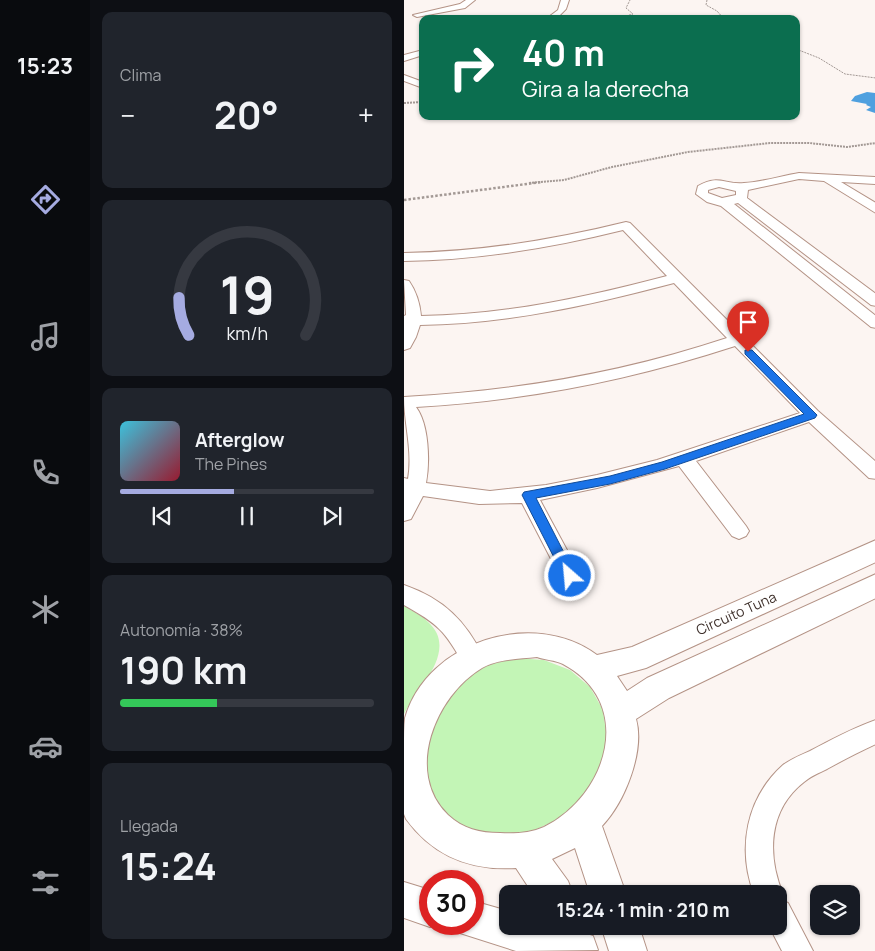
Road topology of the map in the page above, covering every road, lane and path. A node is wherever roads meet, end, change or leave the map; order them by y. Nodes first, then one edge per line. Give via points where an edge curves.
1 (471, 0) edge
2 (565, 0) edge
3 (630, 0) edge
4 (707, 0) edge
5 (555, 15) edge
6 (630, 15) edge
7 (720, 15) edge
8 (419, 16) edge
9 (800, 51) edge
10 (419, 53) edge
11 (404, 58) edge
12 (404, 78) edge
13 (875, 78) edge
14 (419, 84) edge
15 (419, 86) edge
16 (404, 88) edge
17 (419, 102) edge
18 (404, 103) edge
19 (875, 143) edge
20 (828, 178) junction
21 (875, 181) edge
22 (739, 193) junction
23 (404, 200) edge
24 (724, 202) junction
25 (875, 209) edge
26 (404, 257) edge
27 (676, 278) junction
28 (404, 284) edge
29 (860, 290) junction
30 (839, 295) junction
31 (875, 302) edge
32 (409, 321) edge
33 (875, 324) edge
34 (736, 340) junction
35 (404, 345) edge
36 (404, 402) edge
37 (812, 415) junction
38 (684, 460) junction
39 (875, 473) edge
40 (410, 487) edge
41 (528, 495) junction
42 (404, 514) edge
43 (739, 532) dead end
44 (875, 550) edge
45 (570, 576) dead end
46 (875, 585) edge
47 (404, 594) edge
48 (472, 658) junction
49 (593, 669) junction
50 (620, 713) junction
51 (875, 730) edge
52 (405, 773) edge
53 (411, 808) edge
54 (583, 821) junction
55 (524, 850) junction
56 (549, 885) edge
57 (605, 885) edge
58 (764, 885) edge
59 (404, 900) edge
60 (419, 905) edge
61 (484, 922) edge
62 (787, 930) edge
63 (623, 935) edge
64 (576, 942) edge
65 (628, 951) edge
66 (798, 951) edge

1 - 8 street via 462,6 414,14
2 - 5 street via 563,8
3 - 6 path via 626,8 633,14
4 - 7 path via 706,5
9 - 13 path via 845,74
10 - 11 street
12 - 14 street
15 - 16 street
17 - 18 path
19 - 23 path via 847,147 770,143 688,152 564,180
20 - 21 street
20 - 22 street via 799,176
20 - 25 street
22 - 24 street
22 - 24 street via 731,184 709,184 702,189 702,194 708,199
22 - 29 street
24 - 30 street
26 - 27 street via 514,250 626,226
27 - 32 street via 551,307
27 - 34 street
28 - 32 street via 410,296
29 - 30 street
29 - 31 street
30 - 33 street
32 - 35 street via 415,325
34 - 36 street via 663,363 598,378 512,393
34 - 37 street
36 - 40 street via 413,415 419,450
37 - 38 street
37 - 39 street
38 - 41 street via 610,480
38 - 43 street
40 - 41 street via 461,496
40 - 42 street
41 - 45 street
44 - 49 street, Circuito Tuna via 636,659
46 - 50 street via 658,688
47 - 48 street via 438,613 456,630
48 - 49 street via 504,647 537,645 567,653
48 - 52 street via 444,678 422,706 408,738
49 - 50 street via 613,693
50 - 54 street via 623,723 622,757 608,791
51 - 58 street via 794,773 773,797 760,823 758,851
52 - 53 street
53 - 55 street via 460,844 491,852
54 - 55 street via 555,840
54 - 57 street
55 - 56 street
59 - 60 street
61 - 64 street
62 - 66 street
63 - 65 street

